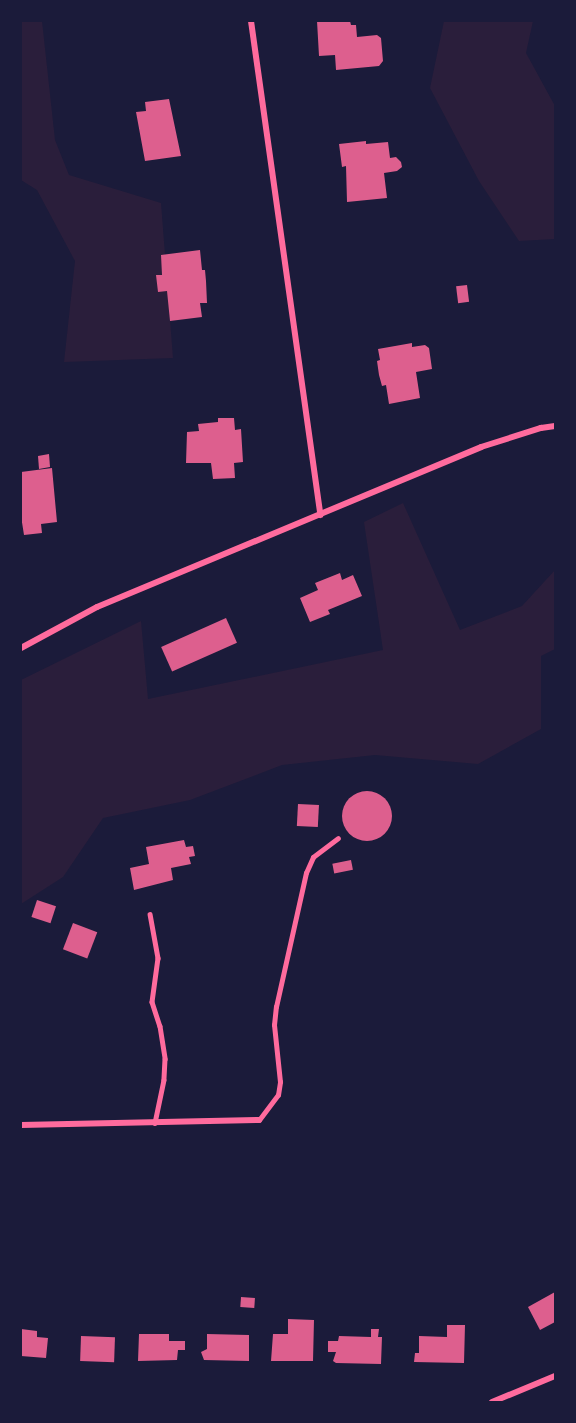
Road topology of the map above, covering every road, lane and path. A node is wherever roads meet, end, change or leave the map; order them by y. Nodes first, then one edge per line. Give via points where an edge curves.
1 (251, 21) edge
2 (555, 426) edge
3 (320, 515) junction
4 (21, 648) edge
5 (338, 838) dead end
6 (150, 914) dead end
7 (259, 1120) joint
8 (155, 1123) junction
9 (21, 1125) edge
10 (555, 1376) edge
11 (492, 1402) edge

1 - 3 street
2 - 3 street via 481,447
3 - 4 street via 97,607
5 - 7 lane via 313,857 306,873 276,1007 278,1095
6 - 8 lane via 158,958 152,1002 165,1059
7 - 8 street
8 - 9 street
10 - 11 street

